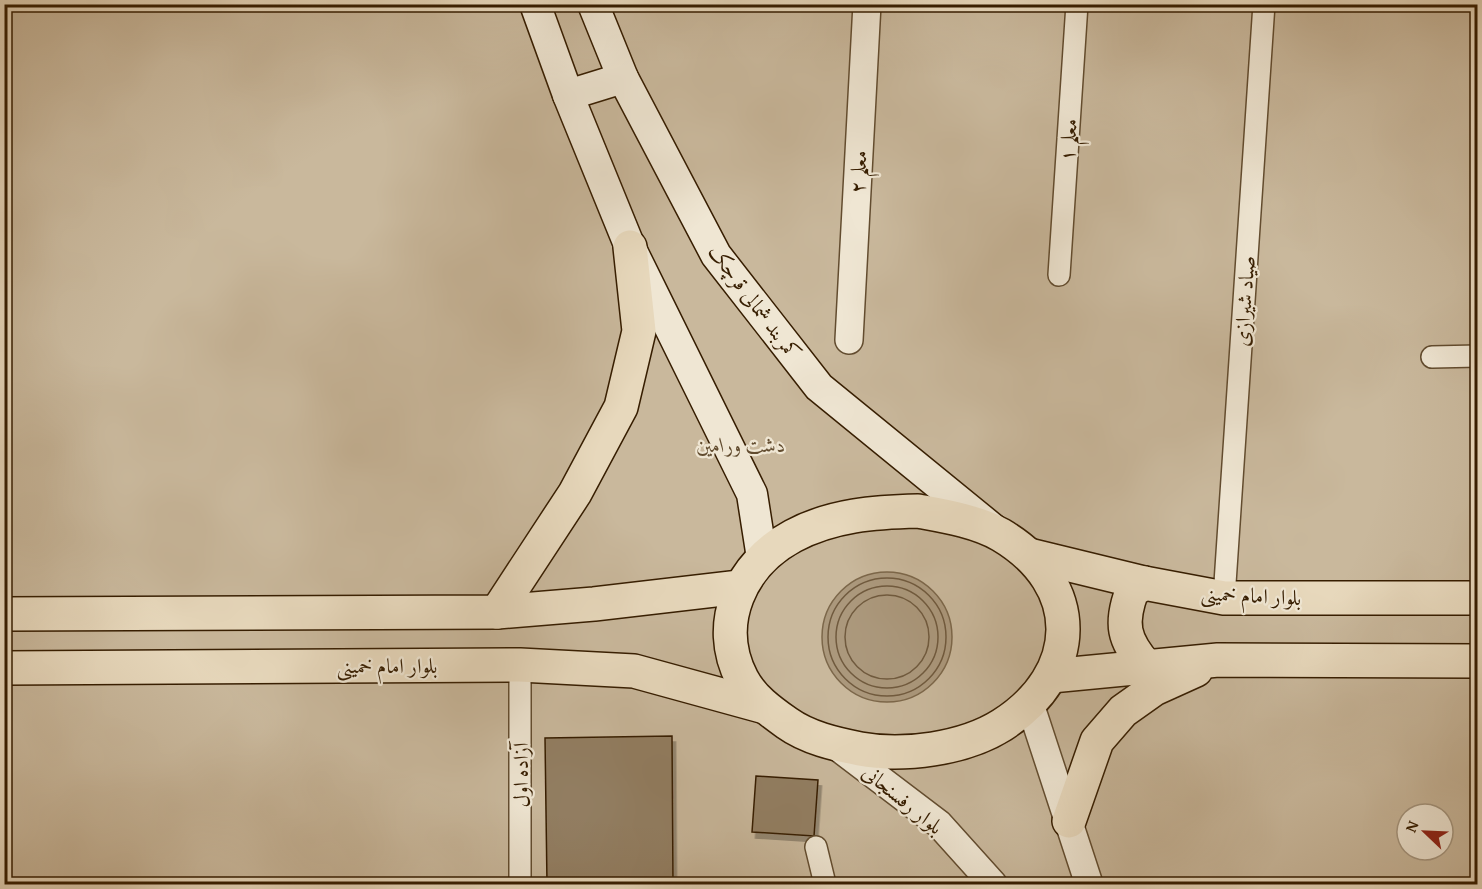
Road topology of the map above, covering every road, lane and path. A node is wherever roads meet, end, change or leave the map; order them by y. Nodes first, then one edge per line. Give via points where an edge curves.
1 (535, 4) edge
2 (593, 4) edge
3 (867, 4) edge
4 (1077, 4) edge
5 (1264, 4) edge
6 (623, 78) junction
7 (567, 95) junction
8 (630, 247) junction
9 (1059, 275) dead end
10 (849, 340) dead end
11 (1478, 356) edge
12 (1432, 357) dead end
13 (1000, 534) junction
14 (1029, 555) junction
15 (762, 558) junction
16 (1144, 583) junction
17 (740, 587) junction
18 (1224, 598) junction
19 (1478, 598) edge
20 (497, 612) junction
21 (4, 614) edge
22 (1218, 660) junction
23 (1478, 661) edge
24 (520, 665) junction
25 (1146, 666) junction
26 (4, 668) edge
27 (1051, 676) junction
28 (1030, 704) junction
29 (765, 707) junction
30 (834, 744) junction
31 (1069, 821) junction
32 (816, 847) dead end
33 (520, 885) edge
34 (825, 885) edge
35 (993, 885) edge
36 (1089, 885) edge

1 - 7 main road
2 - 6 main road, کمربند شمالی قرچک
3 - 10 street, معلم ۲
4 - 9 street, معلم ۱
5 - 18 street, صیاد شیرازی
6 - 7 main road
6 - 13 main road, کمربند شمالی قرچک via 716,255 819,387
7 - 8 main road
8 - 15 main road via 753,494
8 - 20 main road via 639,331 621,406 575,493
11 - 12 street
13 - 14 main road
13 - 15 main road via 960,519 918,511 874,512 831,520 793,536
14 - 16 main road, بلوار امام خمینی
14 - 27 main road via 1051,583 1063,614 1063,645
15 - 17 main road
16 - 18 main road, بلوار امام خمینی
16 - 25 main road via 1132,591 1123,622 1133,651
17 - 20 main road
17 - 29 main road via 730,618 730,650 742,680
18 - 19 main road, بلوار امام خمینی
20 - 21 main road
22 - 23 main road
22 - 25 main road
22 - 31 main road via 1154,689 1123,711 1097,741
24 - 26 main road, بلوار امام خمینی
24 - 29 main road, بلوار امام خمینی via 634,671
24 - 33 street, آزاده اول
25 - 27 main road
27 - 28 main road
28 - 30 main road via 1000,726 963,742 930,749 876,752
28 - 31 street
29 - 30 main road via 794,728
30 - 35 street, بلوار رفسنجانی via 939,824
31 - 36 street
32 - 34 street

